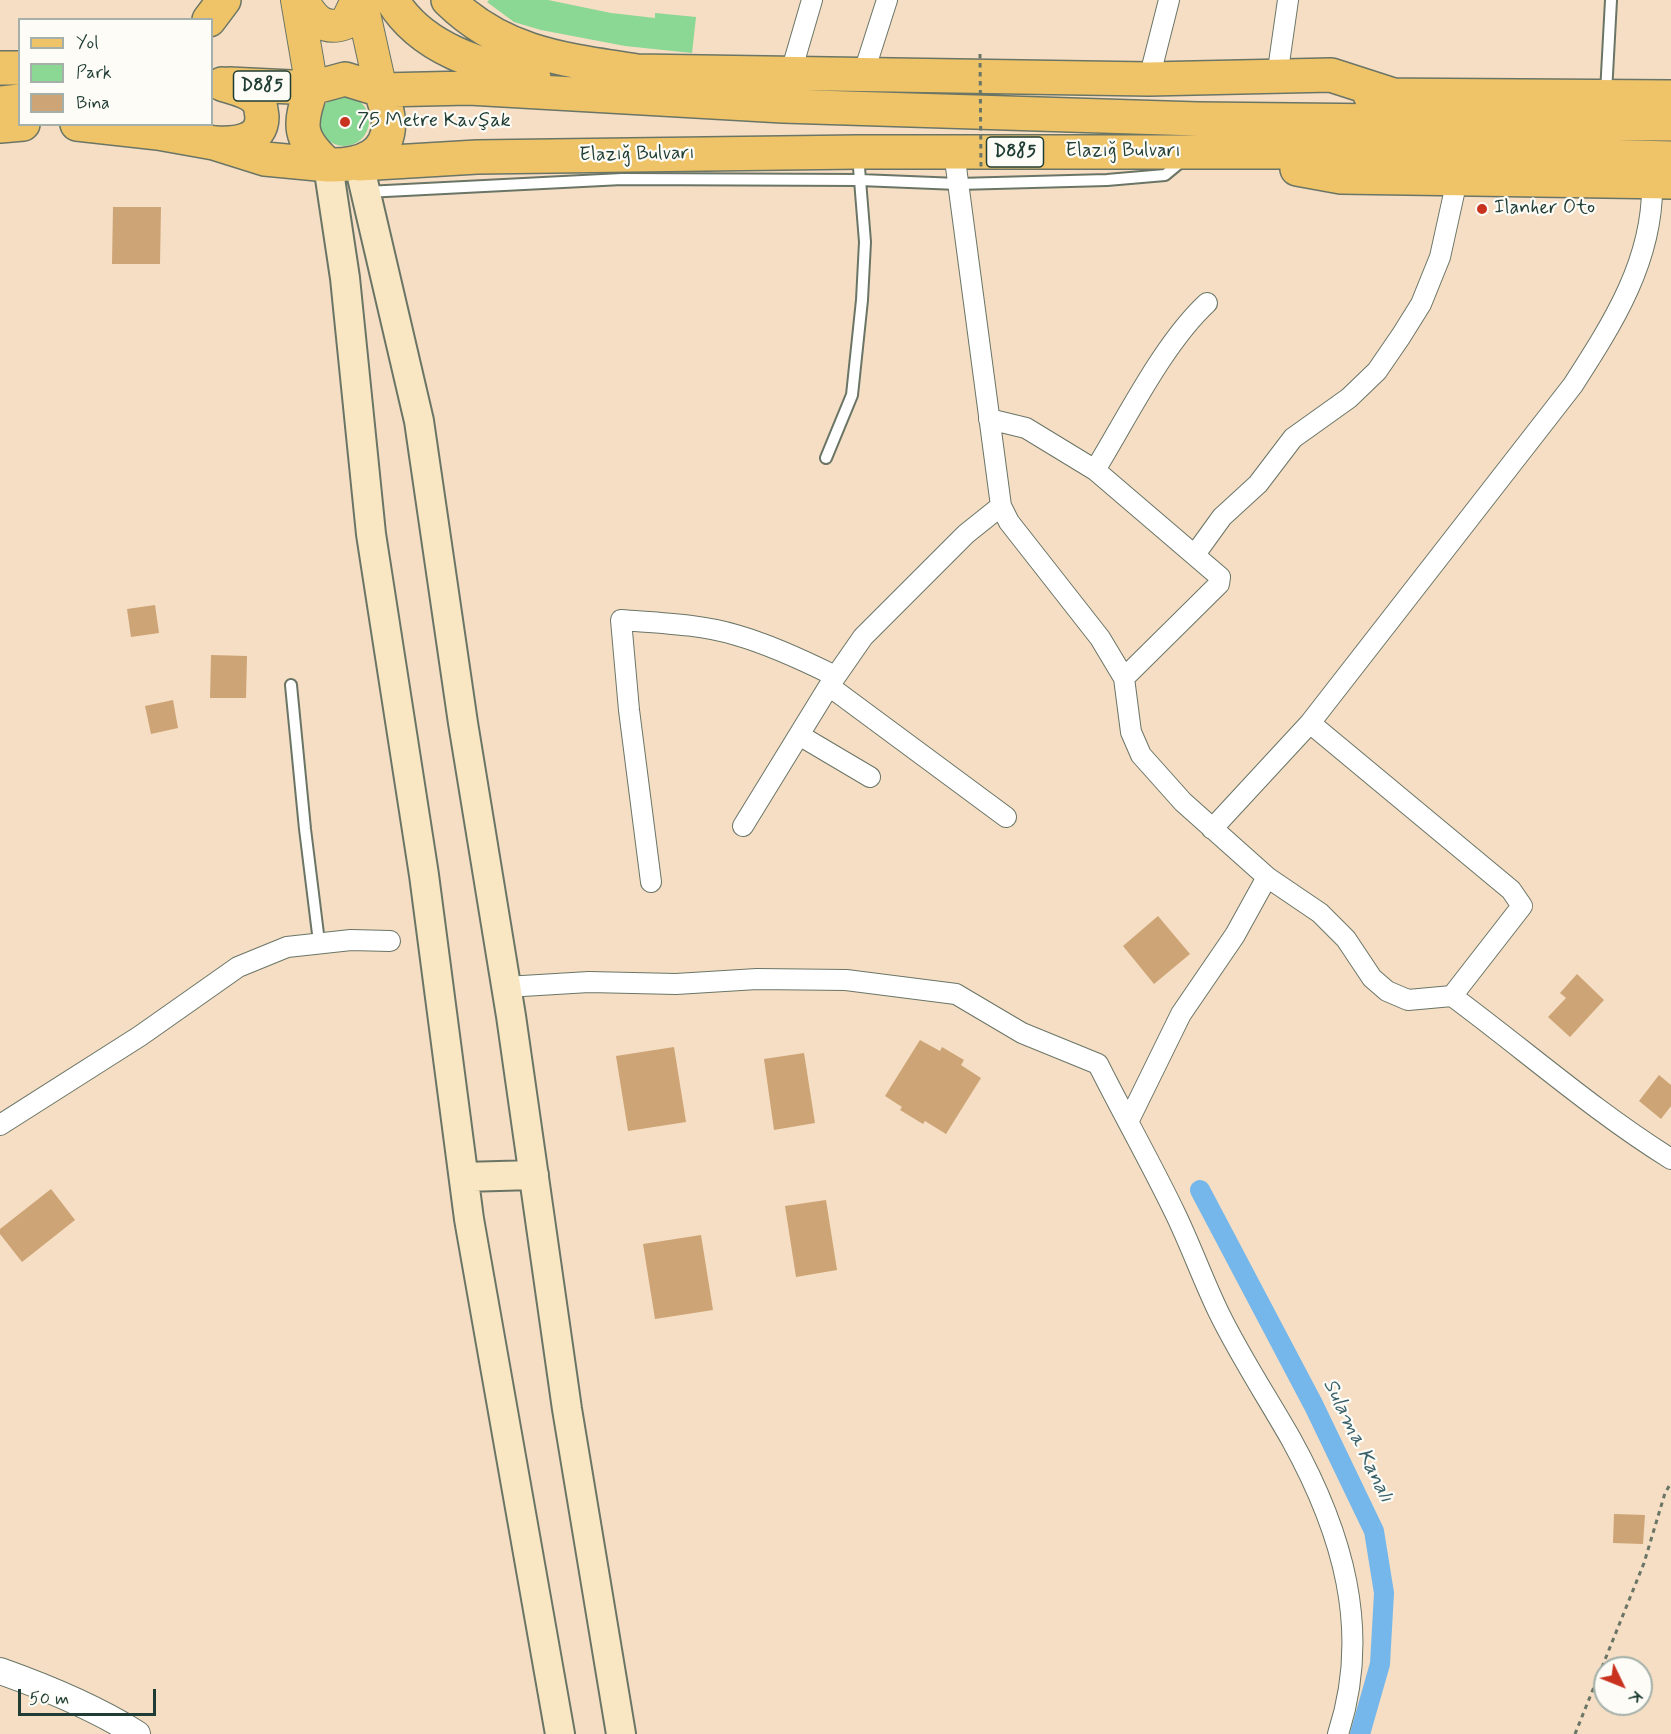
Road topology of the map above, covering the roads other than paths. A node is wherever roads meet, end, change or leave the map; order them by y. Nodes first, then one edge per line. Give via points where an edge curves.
1 (224, 0) edge
2 (297, 0) edge
3 (302, 0) edge
4 (359, 0) edge
5 (392, 0) edge
6 (448, 0) edge
7 (812, 0) edge
8 (887, 0) edge
9 (1169, 0) edge
10 (1288, 0) edge
11 (1611, 0) edge
12 (210, 18) edge
13 (0, 68) edge
14 (18, 68) edge
15 (791, 72) junction
16 (863, 75) junction
17 (1277, 76) junction
18 (1149, 79) junction
19 (217, 84) edge
20 (312, 88) junction
21 (381, 90) junction
22 (1393, 95) junction
23 (611, 97) junction
24 (1606, 97) junction
25 (1671, 97) edge
26 (18, 101) edge
27 (0, 103) edge
28 (1198, 119) junction
29 (18, 124) edge
30 (1671, 124) edge
31 (0, 126) edge
32 (95, 126) edge
33 (214, 143) junction
34 (1202, 153) junction
35 (968, 160) junction
36 (859, 166) junction
37 (351, 174) junction
38 (1665, 174) edge
39 (1457, 180) junction
40 (958, 184) junction
41 (1207, 303) dead end
42 (989, 419) junction
43 (826, 458) dead end
44 (1095, 470) junction
45 (1001, 506) junction
46 (1196, 553) junction
47 (1124, 678) junction
48 (832, 681) junction
49 (291, 685) dead end
50 (1310, 723) junction
51 (799, 735) junction
52 (870, 777) dead end
53 (1006, 817) dead end
54 (742, 826) dead end
55 (1212, 829) junction
56 (1267, 877) junction
57 (651, 882) dead end
58 (390, 941) dead end
59 (319, 942) junction
60 (506, 987) junction
61 (1452, 996) junction
62 (1128, 1122) junction
63 (0, 1125) edge
64 (1671, 1159) edge
65 (534, 1175) junction
66 (464, 1177) junction
67 (0, 1671) edge
68 (137, 1734) edge
69 (560, 1734) edge
70 (621, 1734) edge
71 (1338, 1734) edge

1 - 12 highway
2 - 20 main road
3 - 4 main road via 314,18 335,28 346,23
4 - 21 main road
5 - 23 highway via 399,12 439,46 469,61
6 - 15 highway via 487,31 521,49 556,58 637,71
7 - 15 street
8 - 16 street
9 - 18 street
10 - 17 street
11 - 24 lane
13 - 14 highway
15 - 16 highway
16 - 18 highway
17 - 18 highway
17 - 22 highway via 1331,75
19 - 20 highway, D885
19 - 33 highway via 255,98 261,106 261,125 250,139 236,144
20 - 21 highway via 345,79
20 - 37 highway via 302,128 312,150
21 - 23 highway, Elazığ Bulvarı / D885 via 469,88
21 - 37 highway via 388,117 387,131 373,155
22 - 24 highway
22 - 28 highway via 1288,94
23 - 28 highway, Elazığ Bulvarı / D885
24 - 25 highway
26 - 27 highway
28 - 30 highway, Elazığ Bulvarı / D885
29 - 31 highway
32 - 33 highway, Elazığ Bulvarı / D885
33 - 37 highway, Elazığ Bulvarı / D885 via 265,159
34 - 35 highway, Elazığ Bulvarı / D885
34 - 38 highway, Elazığ Bulvarı / D885 via 1462,152
34 - 39 highway via 1341,177
34 - 40 lane via 1165,174 1107,180
35 - 36 highway, Elazığ Bulvarı / D885
35 - 40 street
36 - 37 highway, Elazığ Bulvarı / D885 via 477,157
36 - 40 lane
36 - 43 lane via 865,242 852,395
37 - 60 main road via 419,420
37 - 66 main road via 345,278 371,534 424,875
38 - 39 highway
38 - 50 street via 1639,266 1609,329 1573,386
39 - 46 street via 1440,257 1421,304 1377,371 1349,398 1293,438 1258,484 1222,517
40 - 42 street
41 - 44 street via 1166,353
42 - 44 street via 1026,428
42 - 45 street
44 - 46 street
45 - 47 street via 1009,522 1100,638
45 - 48 street via 966,534 863,637
46 - 47 street via 1220,577 1219,584
47 - 55 street via 1131,732 1141,756
48 - 51 street
48 - 53 street
48 - 57 street via 789,653 735,634 621,620
49 - 59 lane
50 - 55 street
50 - 61 street via 1511,890 1522,906
51 - 52 street
51 - 54 street
55 - 56 street
56 - 61 street via 1320,913 1387,991 1408,1000
56 - 62 street via 1235,935 1181,1014
58 - 59 street
59 - 63 street via 287,947 238,967 140,1036
60 - 62 street via 589,982 846,980 956,994 1022,1033 1098,1064
60 - 65 main road
61 - 64 street via 1632,1135
62 - 71 street via 1175,1213 1219,1313 1324,1505 1352,1623 1350,1694
65 - 66 main road
65 - 70 main road via 567,1409
66 - 69 main road
67 - 68 street via 48,1688

